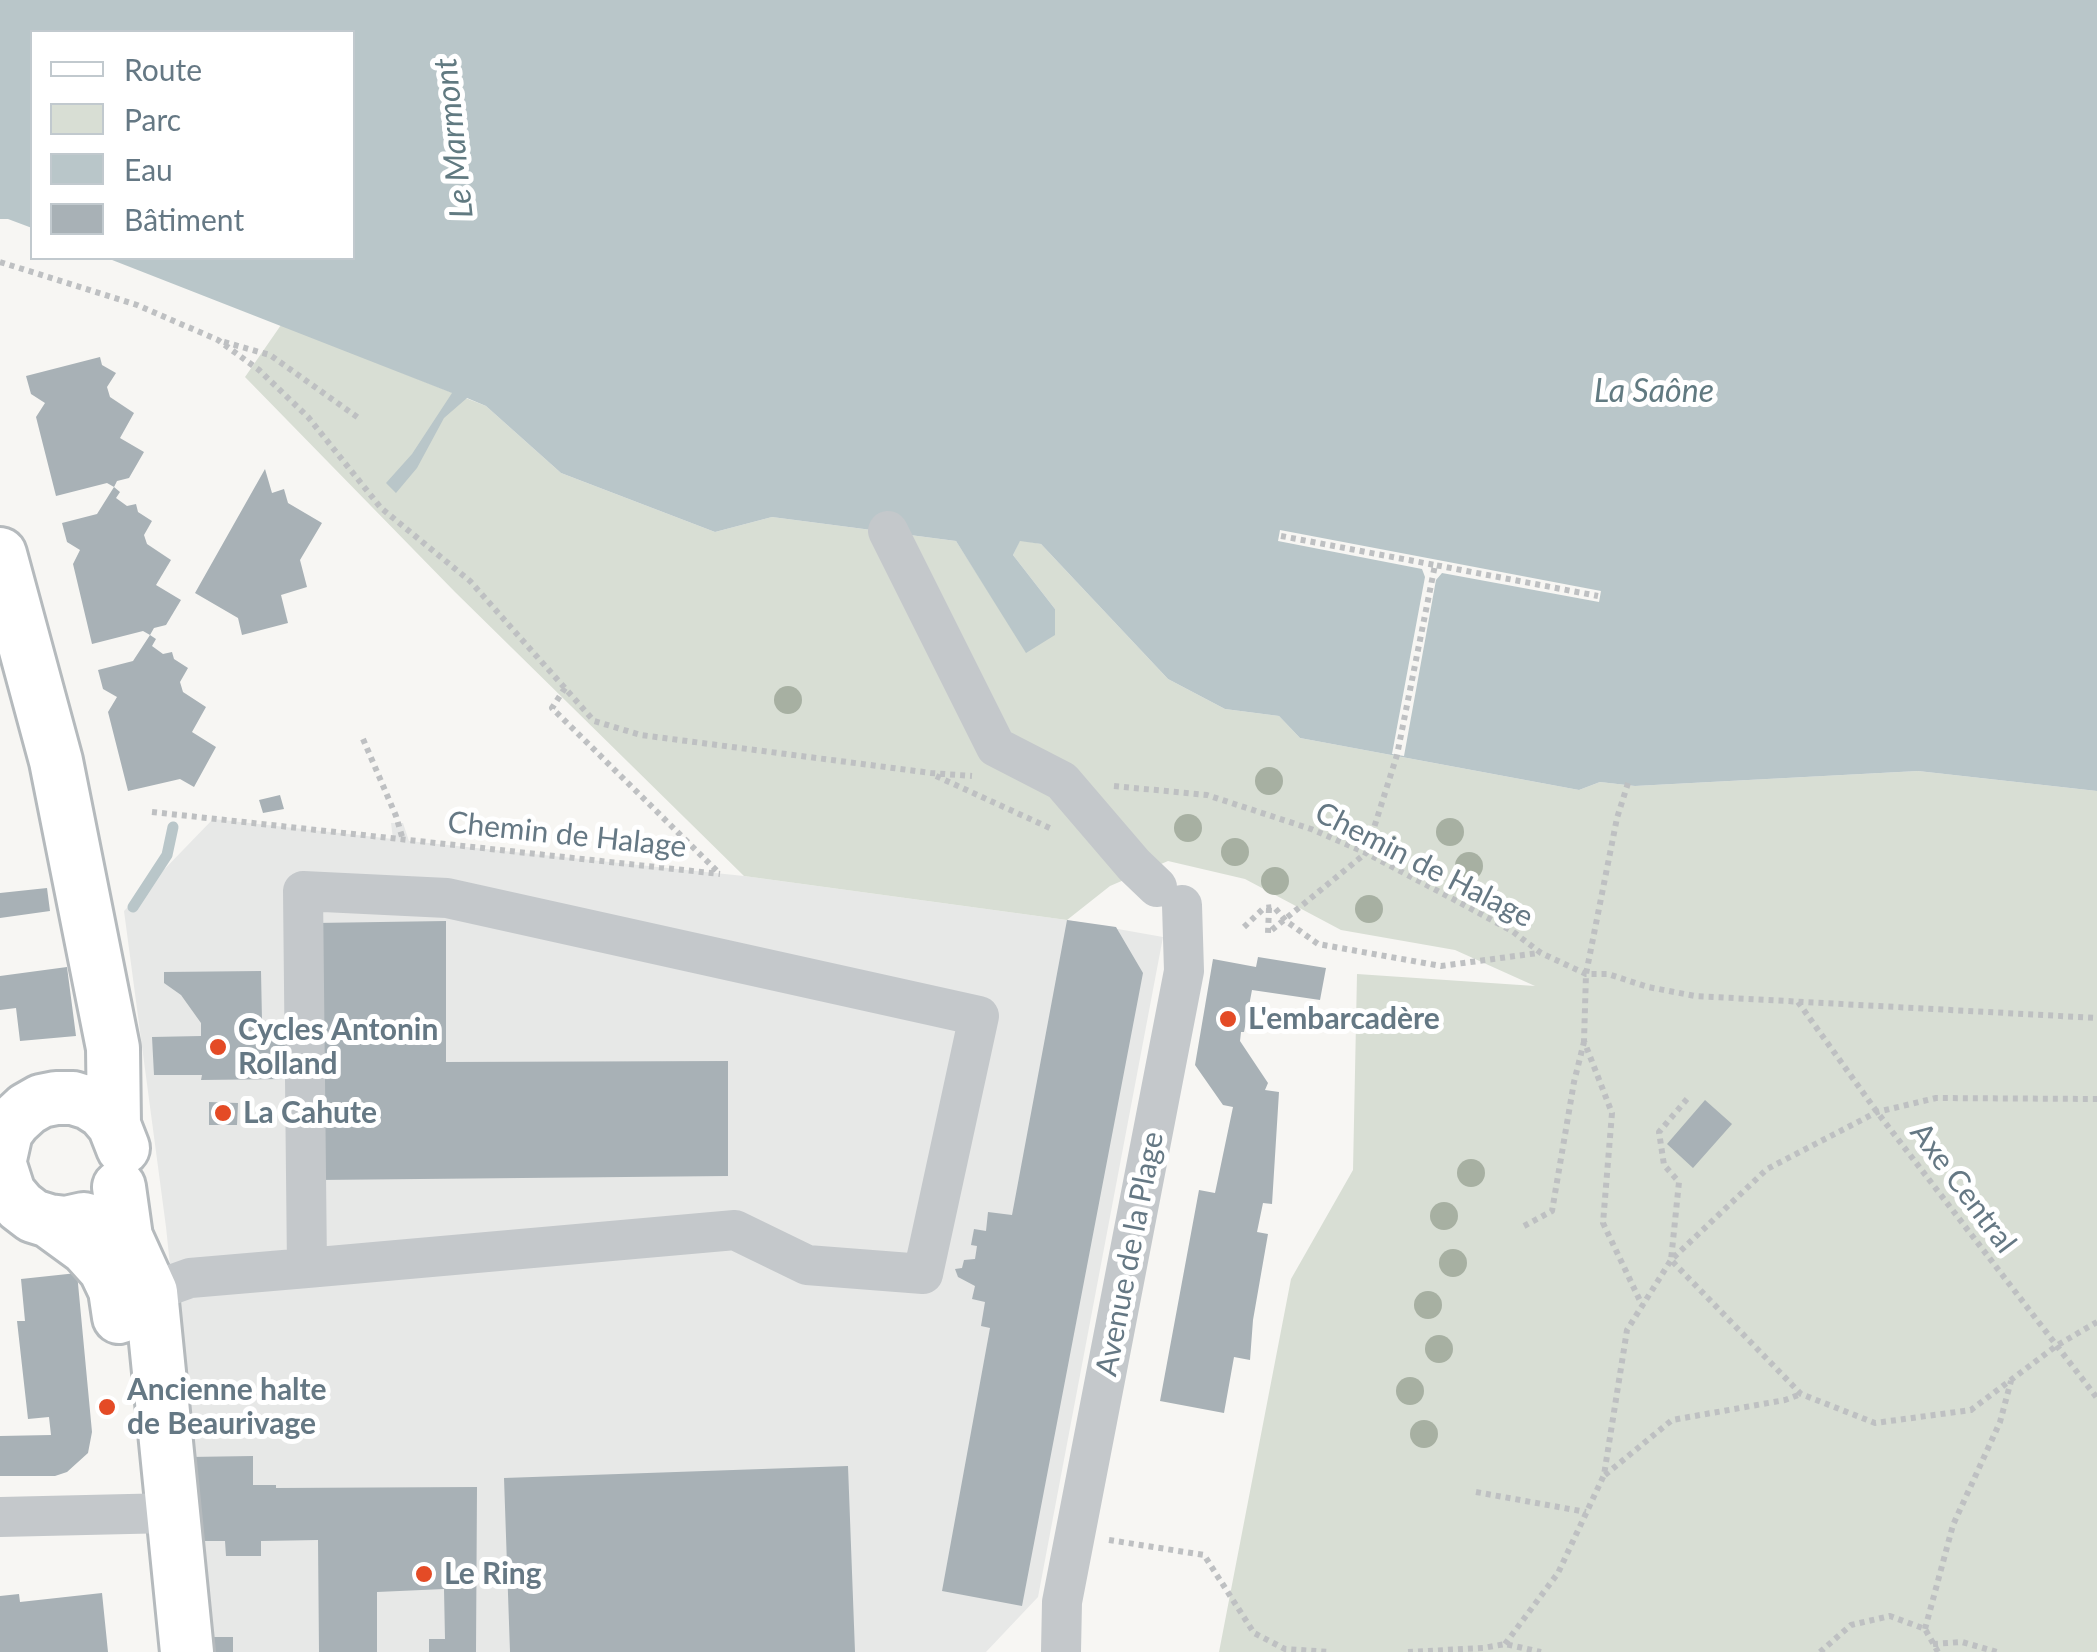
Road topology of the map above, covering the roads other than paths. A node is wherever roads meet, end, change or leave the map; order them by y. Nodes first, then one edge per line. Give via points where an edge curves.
1 (888, 531) dead end
2 (0, 554) edge
3 (104, 1010) junction
4 (114, 1125) junction
5 (16, 1159) edge
6 (118, 1187) junction
7 (307, 1268) junction
8 (152, 1292) junction
9 (155, 1514) junction
10 (0, 1517) edge
11 (1062, 1602) junction
12 (154, 1652) edge
13 (187, 1652) edge
14 (1033, 1652) edge
15 (1061, 1652) edge

1 - 11 street, Avenue de la Plage via 996,747 1062,781 1134,865 1170,896 1184,971
2 - 3 main road via 56,760
3 - 4 main road via 113,1048
3 - 5 main road via 92,1056
4 - 5 main road via 73,1098
4 - 6 main road via 125,1156
5 - 6 main road via 66,1223 97,1212
5 - 9 main road via 115,1290 132,1426
6 - 8 main road via 126,1237
7 - 7 street via 735,1230 806,1264 923,1274 979,1016 446,898 303,891
7 - 8 street via 190,1278
8 - 9 main road
9 - 10 street
9 - 12 main road
9 - 13 main road
11 - 14 street, Avenue de la Plage
11 - 15 street, Avenue de la Plage

